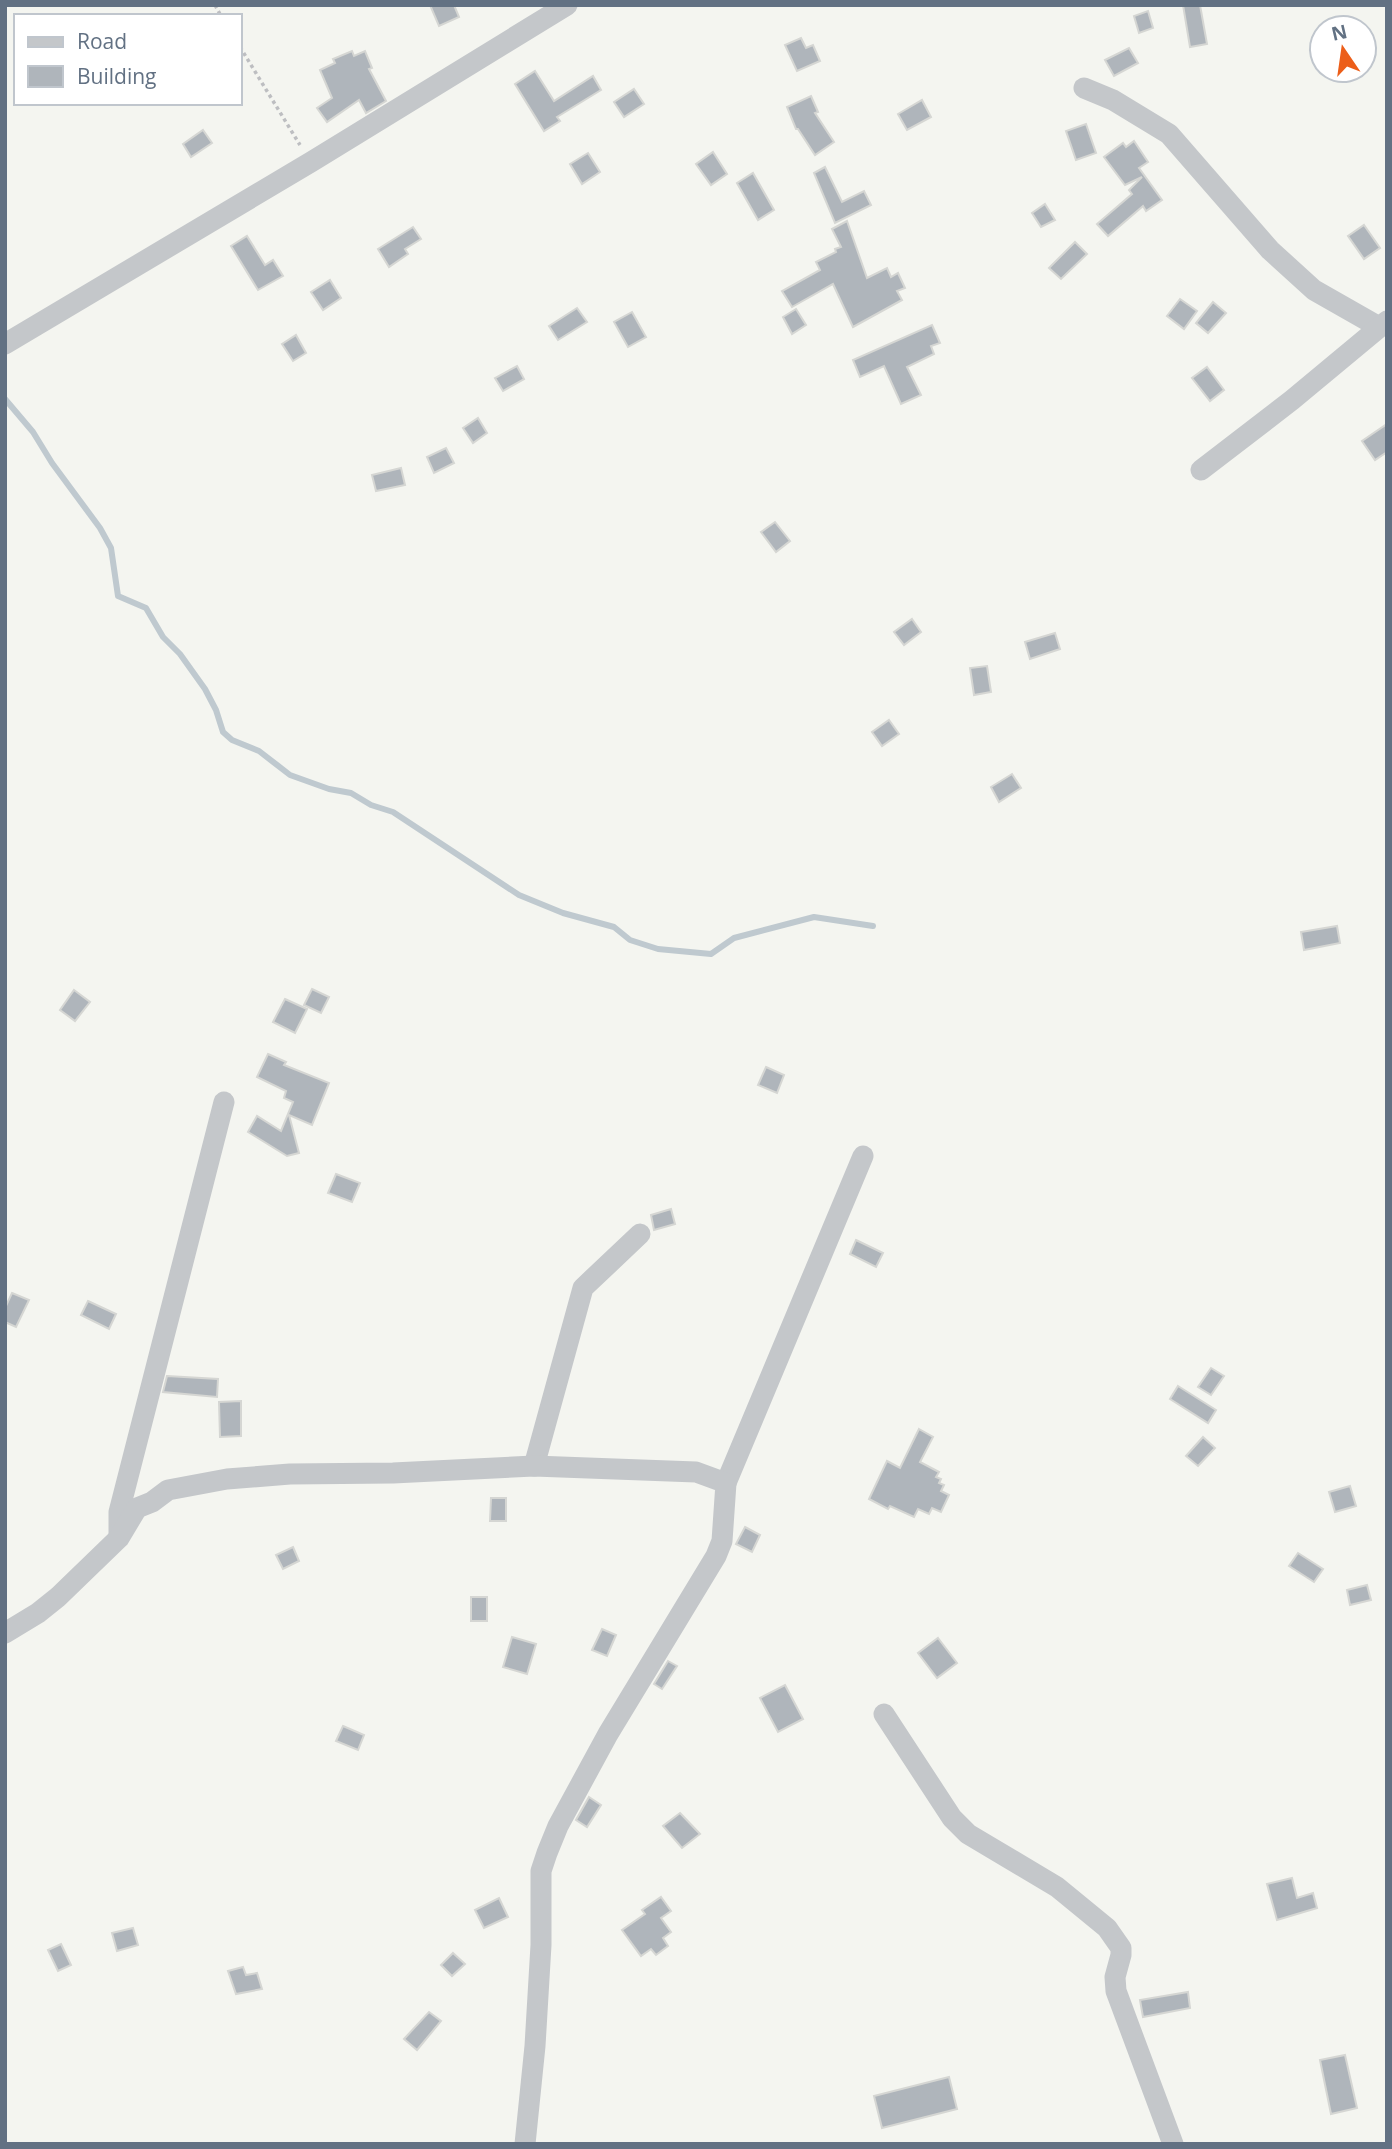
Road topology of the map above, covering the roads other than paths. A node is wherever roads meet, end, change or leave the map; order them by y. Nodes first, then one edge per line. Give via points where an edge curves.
1 (567, 5) edge
2 (1084, 88) dead end
3 (1383, 324) edge
4 (5, 344) edge
5 (1201, 470) dead end
6 (224, 1102) dead end
7 (863, 1156) dead end
8 (640, 1234) dead end
9 (534, 1466) junction
10 (726, 1483) junction
11 (119, 1538) junction
12 (5, 1633) edge
13 (884, 1714) dead end
14 (525, 2144) edge
15 (1173, 2144) edge

1 - 4 street
2 - 3 street via 1169,134 1270,250 1314,290
3 - 5 street
6 - 11 street via 119,1512
7 - 10 street
8 - 9 street via 583,1288
9 - 10 street via 696,1472
9 - 11 street via 227,1479 167,1490 137,1508
10 - 14 street via 722,1541 716,1556 608,1734 558,1826 541,1871 536,2046
11 - 12 street via 58,1597
13 - 15 street via 952,1818 968,1834 1057,1887 1116,1939 1121,1955 1116,1990

